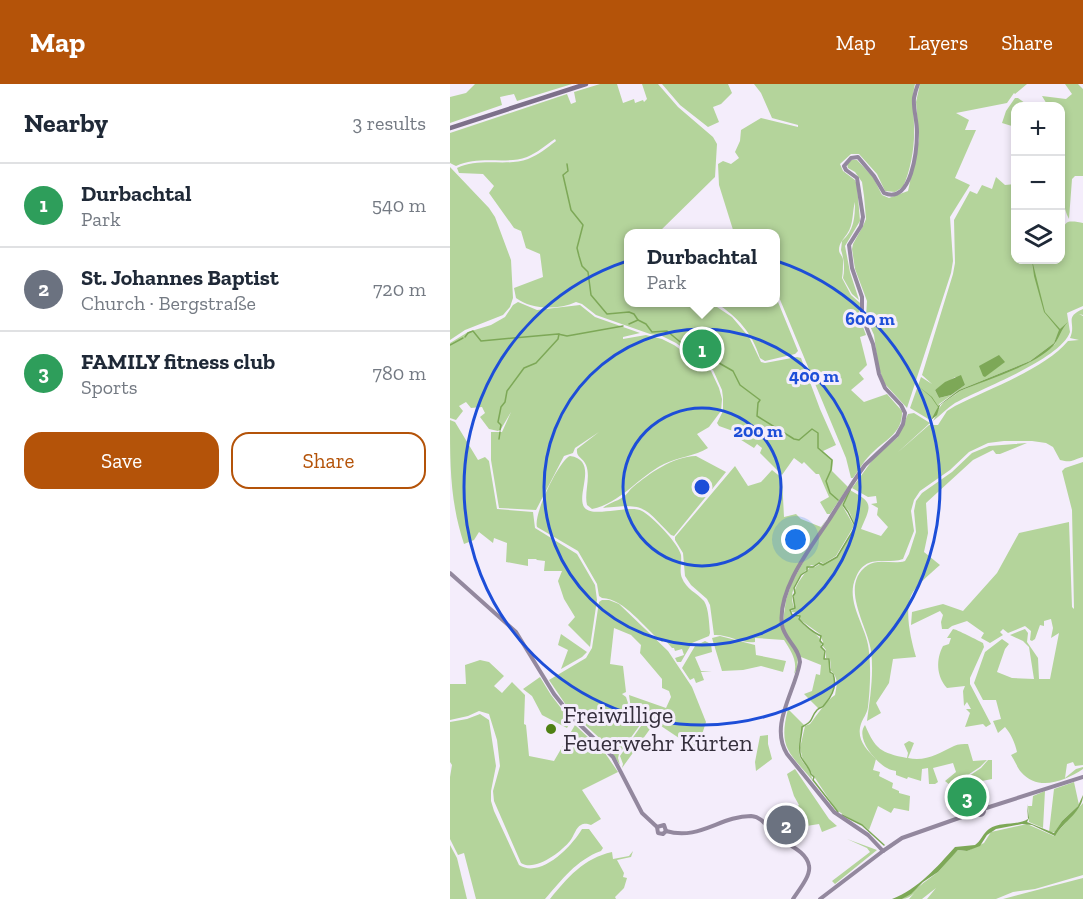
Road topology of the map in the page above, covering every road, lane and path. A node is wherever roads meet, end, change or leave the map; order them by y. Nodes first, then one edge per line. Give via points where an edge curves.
1 (586, 84) edge
2 (918, 84) edge
3 (450, 128) edge
4 (450, 573) edge
5 (1083, 777) edge
6 (883, 851) junction
7 (793, 899) edge
8 (820, 899) edge

1 - 3 main road
2 - 6 street via 914,100 917,137 905,189 895,195 884,193 857,156 844,166 858,180 861,201 862,221 849,250 863,299 862,318 883,384 902,405 903,424 897,435 865,465 808,549 787,591 782,620 800,662 781,723 782,746 834,812
4 - 7 street via 516,632 559,700 613,757 647,819 657,827 664,825 666,831 689,834 740,818 759,818 809,865
5 - 6 street via 979,808 915,832
6 - 8 street

